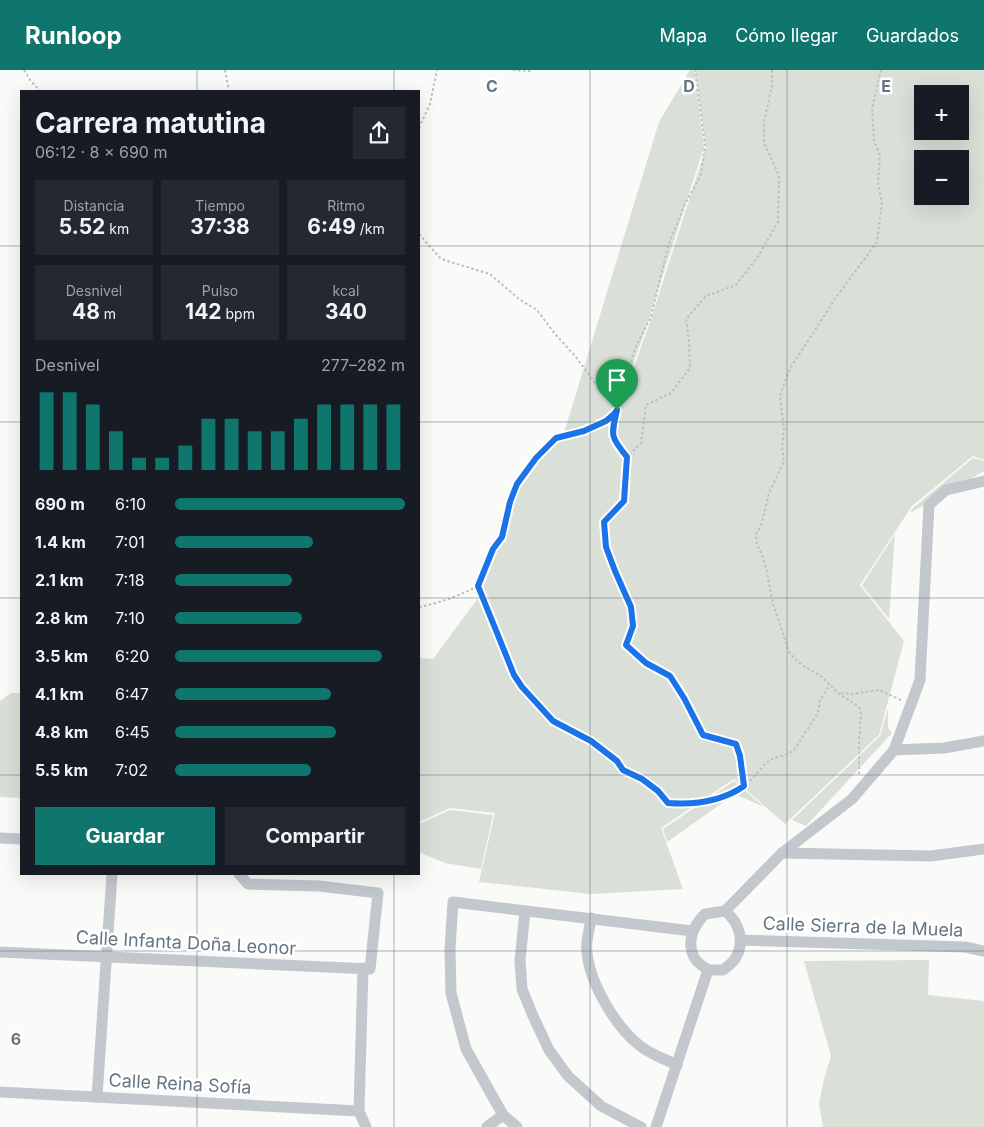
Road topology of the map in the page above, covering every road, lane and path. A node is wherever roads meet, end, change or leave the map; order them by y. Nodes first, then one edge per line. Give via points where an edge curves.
1 (24, 70) edge
2 (225, 70) edge
3 (437, 70) edge
4 (513, 70) edge
5 (532, 70) edge
6 (695, 70) edge
7 (772, 70) edge
8 (881, 70) edge
9 (39, 90) edge
10 (229, 90) edge
11 (420, 126) edge
12 (420, 235) edge
13 (617, 410) junction
14 (627, 457) junction
15 (984, 481) edge
16 (478, 586) junction
17 (420, 607) edge
18 (830, 684) junction
19 (838, 693) junction
20 (911, 704) junction
21 (984, 741) edge
22 (894, 750) junction
23 (744, 786) junction
24 (858, 792) junction
25 (0, 838) edge
26 (20, 839) edge
27 (984, 849) edge
28 (782, 853) junction
29 (112, 875) edge
30 (240, 875) edge
31 (525, 911) junction
32 (724, 911) junction
33 (591, 918) junction
34 (692, 930) junction
35 (740, 940) junction
36 (984, 951) edge
37 (0, 952) edge
38 (106, 957) junction
39 (367, 968) junction
40 (708, 970) junction
41 (677, 1065) junction
42 (0, 1092) edge
43 (98, 1097) junction
44 (359, 1111) junction
45 (503, 1115) junction
46 (366, 1127) edge
47 (487, 1127) edge
48 (517, 1127) edge
49 (642, 1127) edge
50 (656, 1127) edge

1 - 9 path
2 - 10 path
3 - 11 path via 430,104
4 - 5 path
6 - 13 path via 705,145 701,175 668,246 651,318 636,346 626,393
7 - 14 path via 764,143 779,175 778,222 736,285 706,296 686,318 690,368 671,393 646,405 641,442
8 - 18 path via 872,108 874,141 880,155 878,184 882,202 877,242 791,367 780,397 784,461 756,534 773,604 790,654
12 - 13 path via 442,259 490,274 537,310
13 - 14 path via 612,432 614,442
13 - 16 path via 606,421 556,438 536,458 517,484 502,537 493,549
14 - 23 path via 624,501 604,522 606,547 631,607 633,626 626,645 646,663 670,676 703,735 736,744
15 - 20 street via 946,490 929,504 920,680
16 - 17 path via 452,598
16 - 23 path via 514,675 553,721 591,741 617,761 623,770 658,791 668,803 709,801
18 - 19 path
18 - 23 path via 820,700 814,721 794,750 766,762
19 - 20 path via 879,690
19 - 24 path via 859,707 861,714
20 - 22 street
21 - 22 street via 944,748
22 - 24 street
24 - 28 street
25 - 26 street
27 - 28 street via 931,856
28 - 32 street
29 - 38 street
30 - 39 street via 248,884 319,886 378,893
31 - 33 street
31 - 45 street via 453,902 451,993 466,1048
31 - 49 street via 520,960 522,989 549,1050 568,1076 601,1106
32 - 34 street via 705,914
32 - 35 street via 738,926
33 - 34 street
33 - 41 street via 586,952 604,1001 640,1046
34 - 40 street via 694,958
35 - 36 street, Calle Sierra de la Muela via 965,947
35 - 40 street via 735,959 723,970
37 - 38 street, Calle Infanta Doña Leonor
38 - 39 street, Calle Infanta Doña Leonor
38 - 43 street
39 - 44 street
40 - 41 street
41 - 50 street
42 - 43 street, Calle Reina Sofía
43 - 44 street, Calle Reina Sofía
44 - 46 street
45 - 47 street
45 - 48 street

